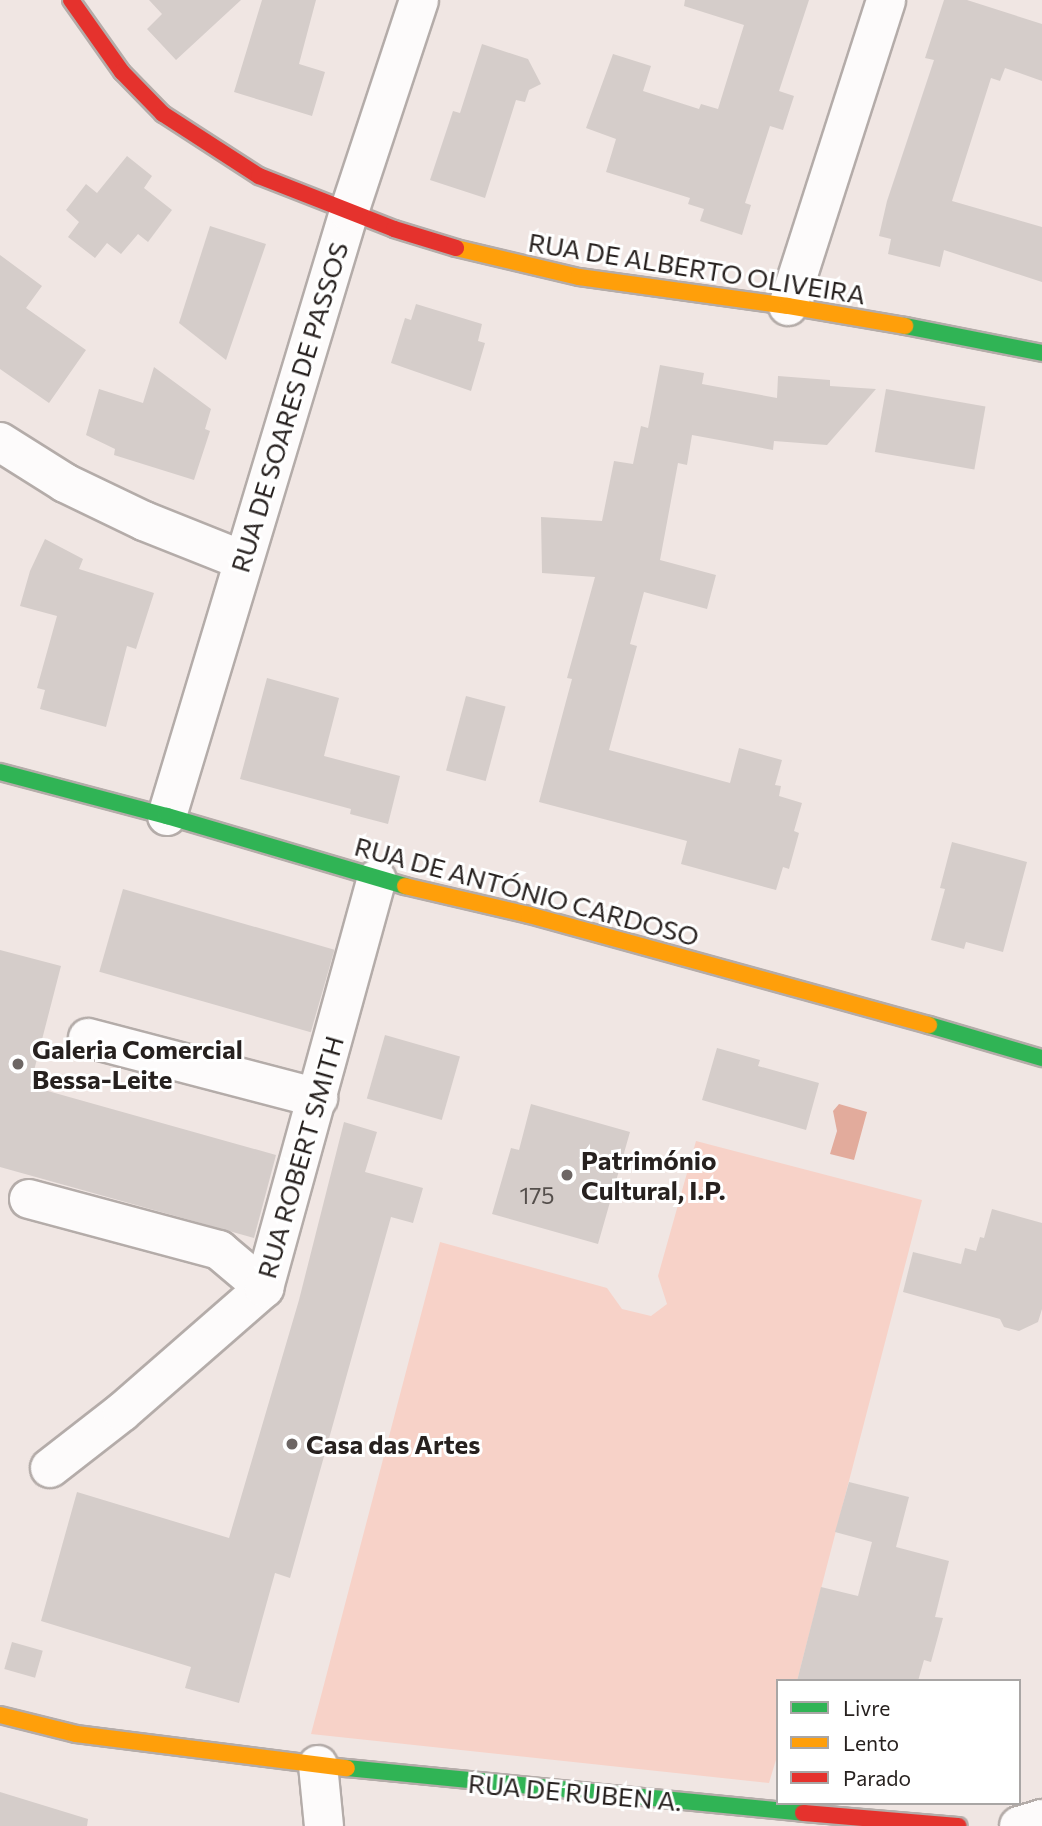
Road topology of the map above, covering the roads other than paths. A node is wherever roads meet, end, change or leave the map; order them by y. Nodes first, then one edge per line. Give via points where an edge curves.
1 (71, 0) edge
2 (419, 0) edge
3 (886, 0) edge
4 (349, 212) junction
5 (788, 306) junction
6 (1042, 353) edge
7 (0, 442) edge
8 (242, 560) junction
9 (6, 774) edge
10 (0, 791) edge
11 (167, 816) junction
12 (377, 879) junction
13 (88, 1038) dead end
14 (1042, 1058) edge
15 (318, 1098) junction
16 (29, 1199) dead end
17 (264, 1288) junction
18 (50, 1468) dead end
19 (0, 1715) edge
20 (318, 1765) junction
21 (1042, 1819) edge
22 (324, 1826) edge
23 (958, 1826) edge
24 (1019, 1826) edge

1 - 4 street, RUA DE ALBERTO OLIVEIRA via 122,72 163,114 259,176
2 - 4 street, RUA DE SOARES DE PASSOS
3 - 5 street
4 - 5 street, RUA DE ALBERTO OLIVEIRA via 493,259 579,277
4 - 8 street, RUA DE SOARES DE PASSOS
5 - 6 street, RUA DE ALBERTO OLIVEIRA
7 - 8 street via 65,483
8 - 11 street, RUA DE SOARES DE PASSOS
9 - 10 street
9 - 11 street, RUA DE ANTÓNIO CARDOSO
11 - 12 street, RUA DE ANTÓNIO CARDOSO
12 - 14 street, RUA DE ANTÓNIO CARDOSO via 530,915
12 - 15 street, RUA ROBERT SMITH
13 - 15 street
15 - 17 street, RUA ROBERT SMITH
16 - 17 street via 219,1250
17 - 18 street, RUA ROBERT SMITH
19 - 20 street, RUA DE RUBEN A. via 76,1734
20 - 22 street
20 - 23 street, RUA DE RUBEN A.
21 - 24 street

